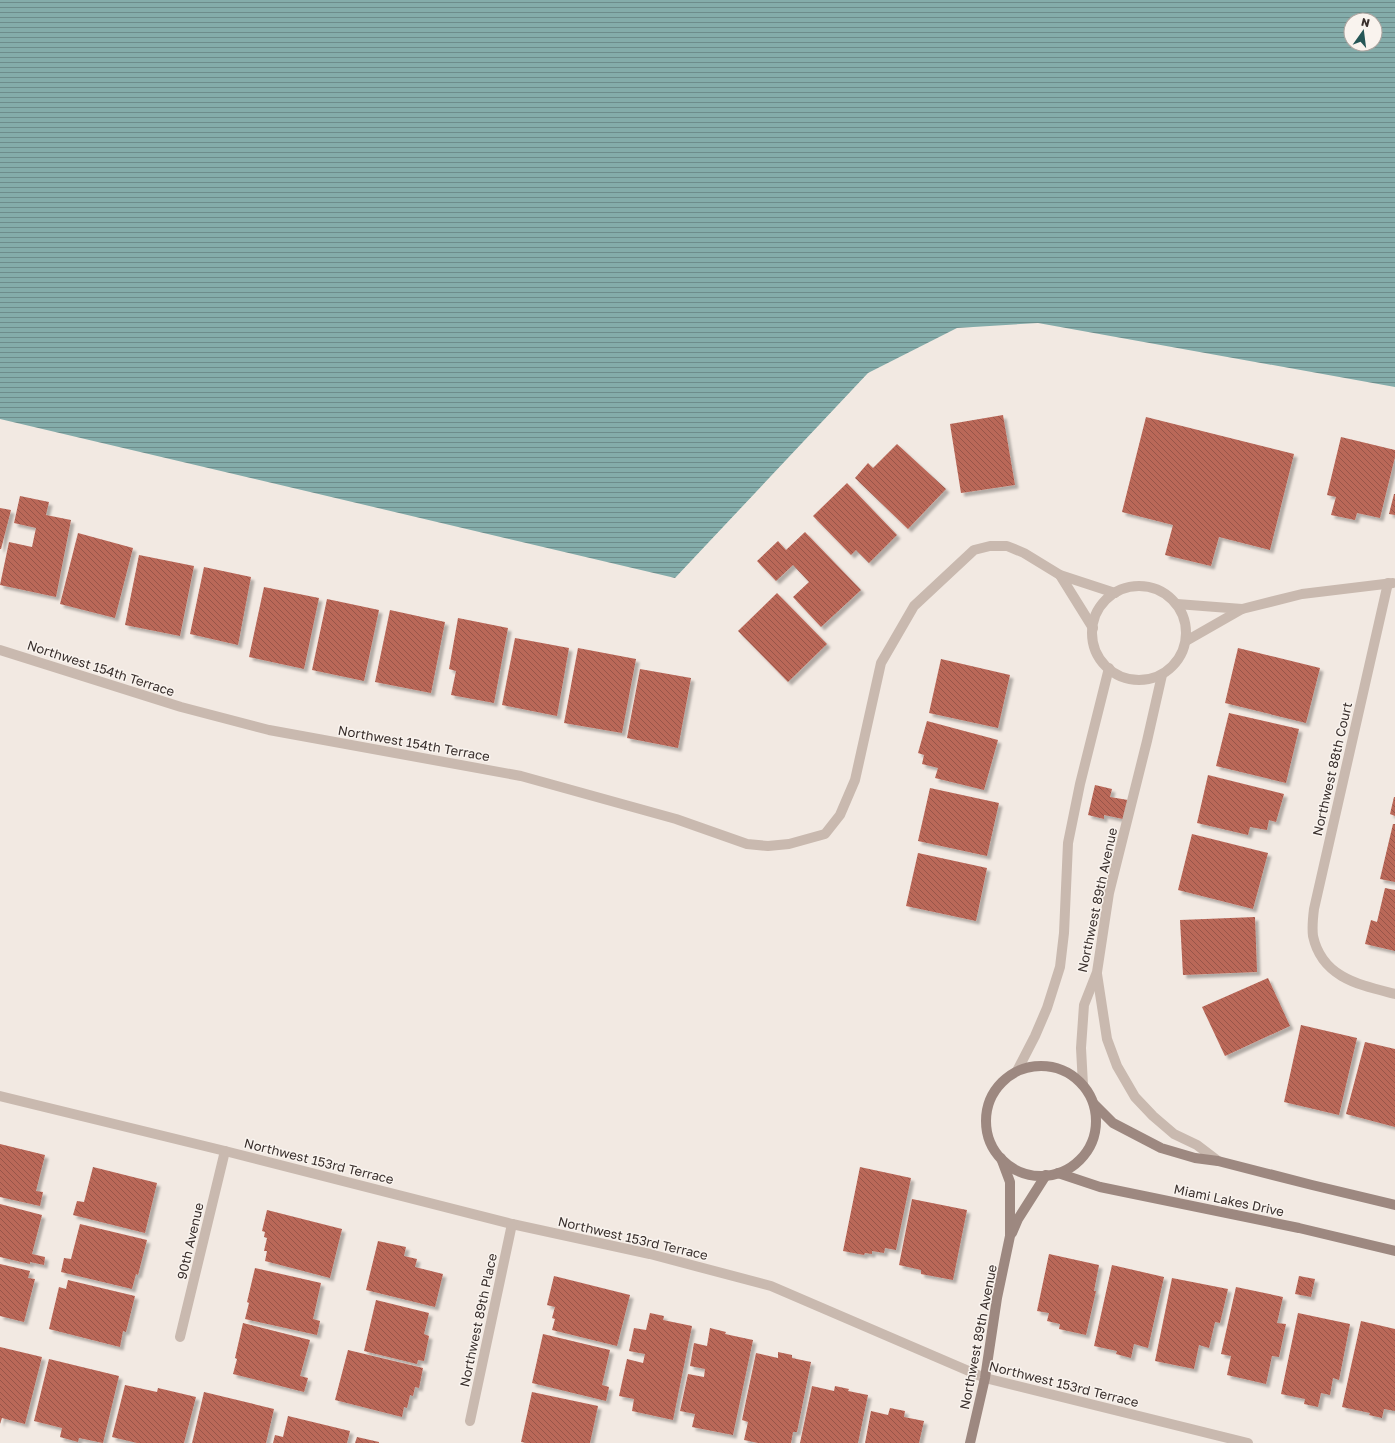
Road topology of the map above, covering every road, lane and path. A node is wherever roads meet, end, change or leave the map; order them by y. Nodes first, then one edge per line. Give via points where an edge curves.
1 (1060, 575) junction
2 (1392, 583) edge
3 (1114, 593) junction
4 (1177, 604) junction
5 (1242, 609) junction
6 (1093, 628) junction
7 (1186, 641) junction
8 (0, 650) edge
9 (1108, 668) junction
10 (1162, 675) junction
11 (1097, 972) junction
12 (1395, 994) edge
13 (1017, 1071) junction
14 (1083, 1084) junction
15 (0, 1096) edge
16 (1094, 1104) junction
17 (225, 1151) junction
18 (1001, 1158) junction
19 (1218, 1161) junction
20 (1058, 1173) junction
21 (1046, 1176) junction
22 (1395, 1205) edge
23 (512, 1224) junction
24 (1010, 1236) junction
25 (1395, 1251) edge
26 (180, 1337) dead end
27 (985, 1378) junction
28 (470, 1421) dead end
29 (970, 1443) edge
30 (1248, 1443) edge

1 - 3 street
1 - 6 street
1 - 8 street, Northwest 154th Terrace via 1024,553 1006,546 974,550 914,606 881,663 855,780 840,815 824,834 789,844 768,846 747,844 676,819 520,776 269,730 218,717
2 - 5 street via 1302,594
2 - 12 street, Northwest 88th Court via 1314,908 1313,934 1323,960 1335,972 1352,982
3 - 4 street via 1136,585 1150,587 1165,593
3 - 6 street via 1099,607 1093,620
4 - 5 street
4 - 7 street via 1185,619
5 - 7 street
6 - 9 street via 1095,649
7 - 10 street via 1175,665
9 - 10 street via 1130,679
9 - 13 street, Northwest 89th Avenue via 1068,843 1060,966 1047,1008
10 - 11 street, Northwest 89th Avenue via 1109,893
11 - 14 street, Northwest 89th Avenue via 1084,1005 1081,1048
11 - 19 street via 1107,1039 1117,1066 1135,1097 1174,1134 1197,1145
13 - 14 street via 1045,1066 1072,1075
13 - 18 street via 1003,1081 993,1095 987,1111 987,1128 992,1144
14 - 16 street
15 - 17 street, Northwest 153rd Terrace
16 - 19 street via 1113,1123 1161,1148 1195,1158
16 - 20 street via 1097,1121 1094,1138 1086,1153 1074,1165
17 - 23 street, Northwest 153rd Terrace
17 - 26 street, 90th Avenue
18 - 21 street via 1014,1168 1029,1174
18 - 24 street, Northwest 89th Avenue via 1010,1182
19 - 22 street
20 - 21 street
20 - 25 street, Miami Lakes Drive via 1100,1187 1299,1228
21 - 24 street, Northwest 89th Avenue
23 - 27 street, Northwest 153rd Terrace via 650,1254 771,1286
23 - 28 street, Northwest 89th Place
24 - 27 street, Northwest 89th Avenue via 997,1298
27 - 29 street, Northwest 89th Avenue
27 - 30 street, Northwest 153rd Terrace

